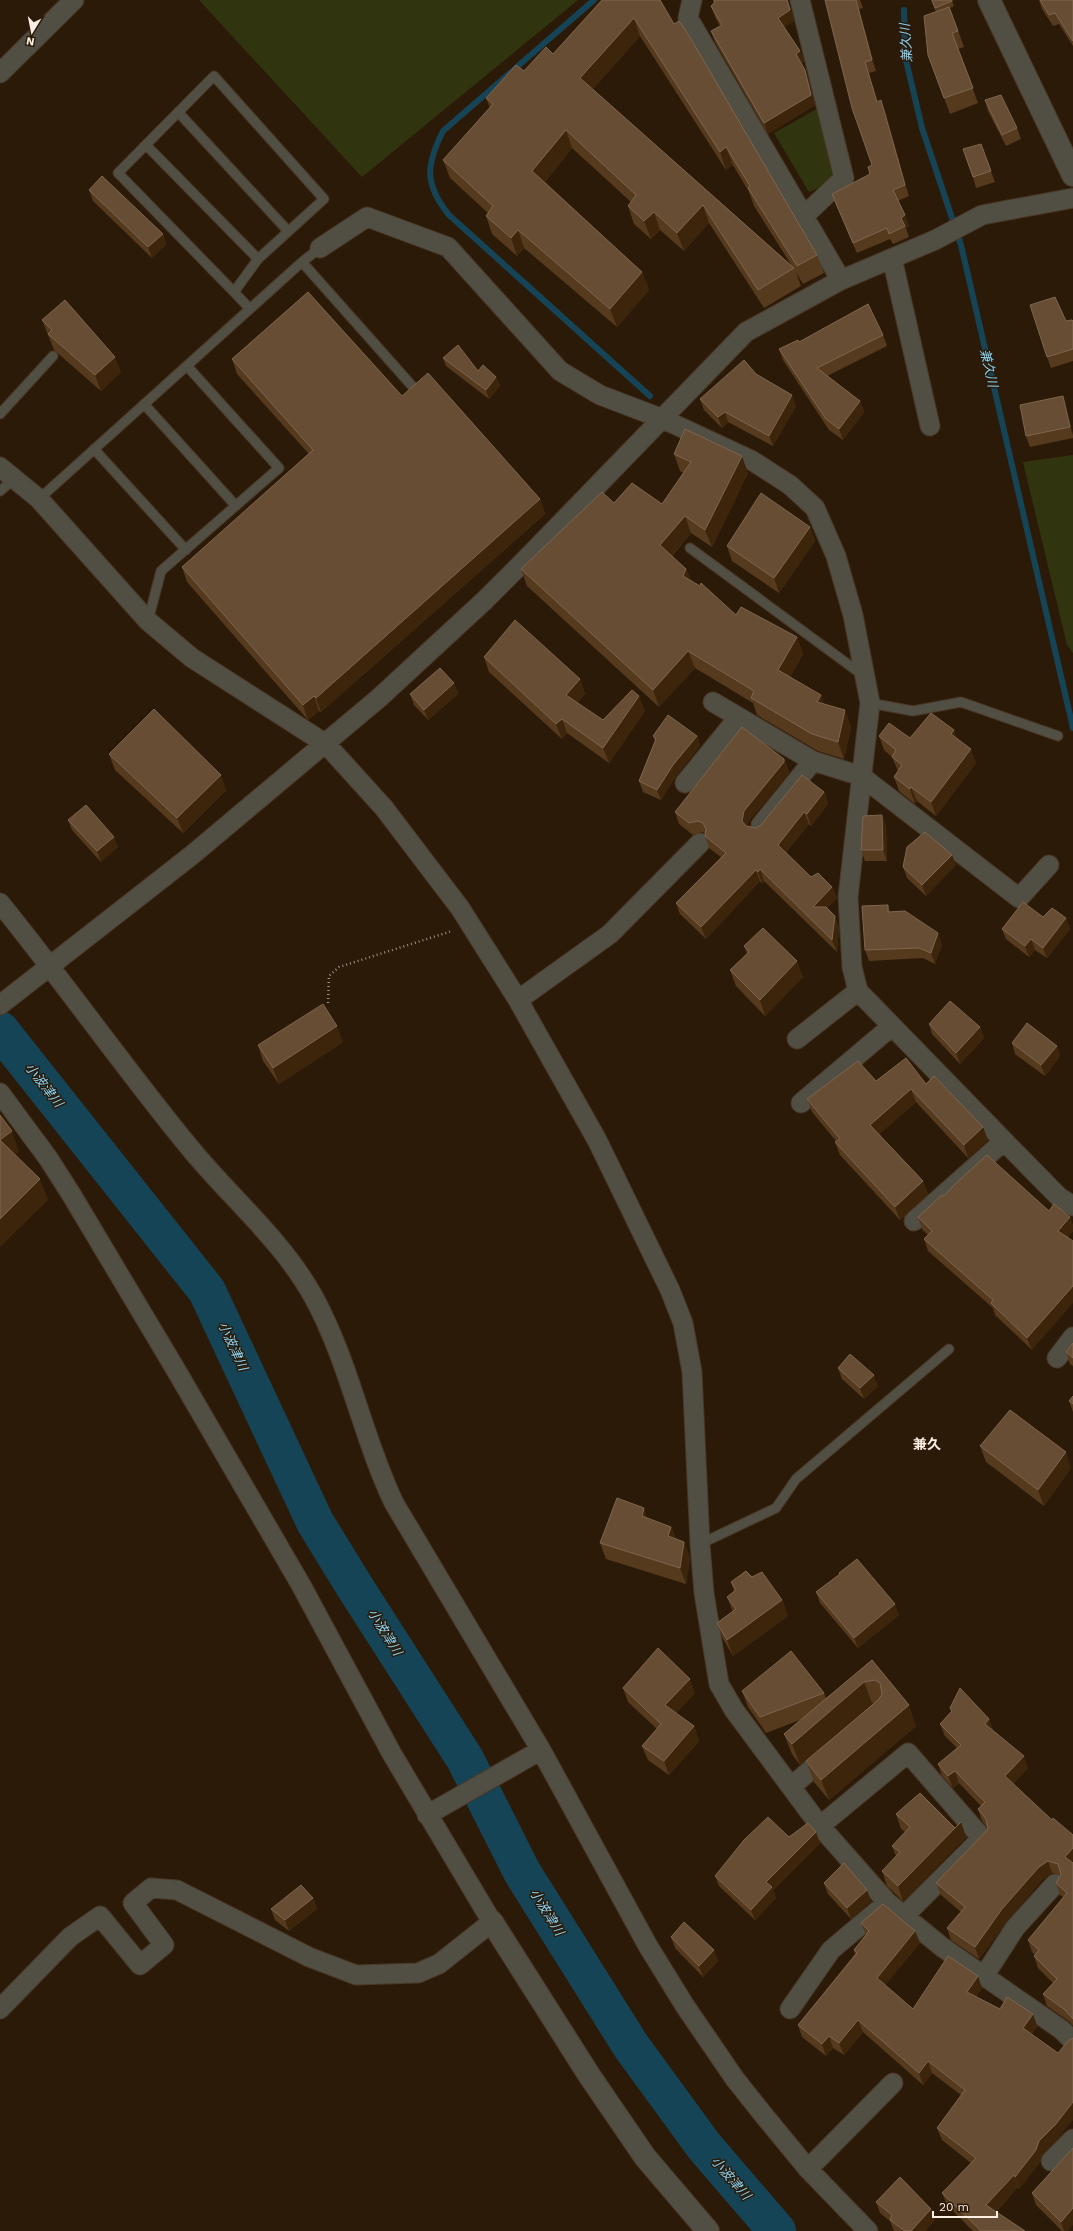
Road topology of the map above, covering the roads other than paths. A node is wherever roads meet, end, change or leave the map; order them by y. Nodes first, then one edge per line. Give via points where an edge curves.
1 (74, 0) edge
2 (692, 0) edge
3 (800, 0) edge
4 (989, 0) edge
5 (0, 73) edge
6 (178, 112) junction
7 (146, 145) junction
8 (1073, 175) edge
9 (1073, 198) edge
10 (804, 216) junction
11 (288, 231) junction
12 (320, 248) joint
13 (892, 258) junction
14 (258, 259) junction
15 (302, 262) junction
16 (841, 280) junction
17 (234, 292) junction
18 (250, 309) junction
19 (53, 356) dead end
20 (187, 366) junction
21 (413, 387) edge
22 (144, 404) junction
23 (0, 414) edge
24 (664, 419) junction
25 (930, 426) dead end
26 (94, 449) junction
27 (7, 472) edge
28 (0, 491) edge
29 (39, 499) junction
30 (236, 506) junction
31 (690, 548) dead end
32 (186, 550) junction
33 (148, 621) junction
34 (865, 677) junction
35 (713, 702) dead end
36 (870, 703) junction
37 (738, 718) junction
38 (1058, 736) dead end
39 (326, 744) junction
40 (813, 761) junction
41 (861, 776) junction
42 (685, 783) dead end
43 (758, 829) edge
44 (700, 843) dead end
45 (1049, 864) dead end
46 (0, 903) edge
47 (50, 964) junction
48 (858, 991) junction
49 (518, 1000) junction
50 (0, 1005) edge
51 (892, 1026) junction
52 (797, 1040) dead end
53 (0, 1093) edge
54 (801, 1104) dead end
55 (1004, 1141) junction
56 (1073, 1206) edge
57 (914, 1221) dead end
58 (1073, 1337) edge
59 (950, 1349) dead end
60 (1057, 1358) dead end
61 (700, 1544) junction
62 (844, 1741) edge
63 (535, 1753) junction
64 (792, 1786) junction
65 (427, 1815) junction
66 (820, 1826) junction
67 (1055, 1884) edge
68 (887, 1902) junction
69 (904, 1916) junction
70 (492, 1922) junction
71 (984, 1976) junction
72 (0, 2009) edge
73 (790, 2009) dead end
74 (1073, 2041) edge
75 (893, 2083) dead end
76 (1073, 2139) edge
77 (1051, 2161) dead end
78 (808, 2168) junction
79 (708, 2231) edge
80 (868, 2231) edge

1 - 5 street
2 - 10 street via 688,18
3 - 10 street via 844,178
4 - 8 street
6 - 7 lane
6 - 11 lane
6 - 11 lane via 214,76 324,199
7 - 14 lane
7 - 17 lane via 118,173
9 - 13 street via 982,215 935,240
10 - 16 street
11 - 14 lane
12 - 15 lane
12 - 24 street via 367,217 448,247 560,371 600,395
13 - 16 street
13 - 25 street
14 - 17 lane
15 - 18 lane
15 - 21 lane
16 - 24 street via 746,332
17 - 18 lane
18 - 20 lane
19 - 23 lane
20 - 22 lane
20 - 30 lane via 279,468
22 - 26 lane
22 - 30 lane
24 - 34 street via 751,460 790,485 815,508 836,556 853,615
24 - 39 street via 484,601
26 - 29 lane
26 - 32 lane
27 - 28 lane
27 - 29 street
29 - 33 street
30 - 32 lane
31 - 34 lane
32 - 33 lane via 161,571
33 - 39 street via 192,658
34 - 36 street
35 - 37 street
36 - 38 lane via 913,711 961,702
36 - 41 street
37 - 40 street
37 - 42 street
39 - 47 street via 192,855
39 - 49 street via 384,808 418,852 460,908
40 - 41 street
40 - 43 street
41 - 45 street via 1020,898
41 - 48 street via 848,897 852,967
44 - 49 street via 610,934
46 - 47 street
47 - 50 street
47 - 63 street via 178,1134 297,1269 314,1297 341,1358 382,1477 394,1503
48 - 51 street
48 - 52 street
49 - 61 street via 597,1140 670,1290 683,1323 692,1372
51 - 54 street
51 - 55 street
53 - 65 street via 71,1194 172,1363 301,1585
55 - 56 street via 1059,1197
55 - 57 street
58 - 60 street
59 - 61 lane via 796,1479 776,1508
61 - 64 street via 705,1599 719,1684 734,1710
62 - 64 street
63 - 65 street
63 - 78 street via 685,2006 736,2079
64 - 66 street
65 - 70 street
66 - 68 street
66 - 69 street via 908,1753 982,1838
67 - 71 street via 1015,1928
68 - 69 street
68 - 73 street via 831,1950
69 - 71 street
70 - 72 street via 439,1964 418,1973 356,1975 309,1957 177,1890 151,1888 133,1903 164,1945 140,1966 100,1916 70,1936
70 - 79 street via 589,2075 645,2157
71 - 74 street via 1062,2030
75 - 78 street
76 - 77 street
78 - 80 street

